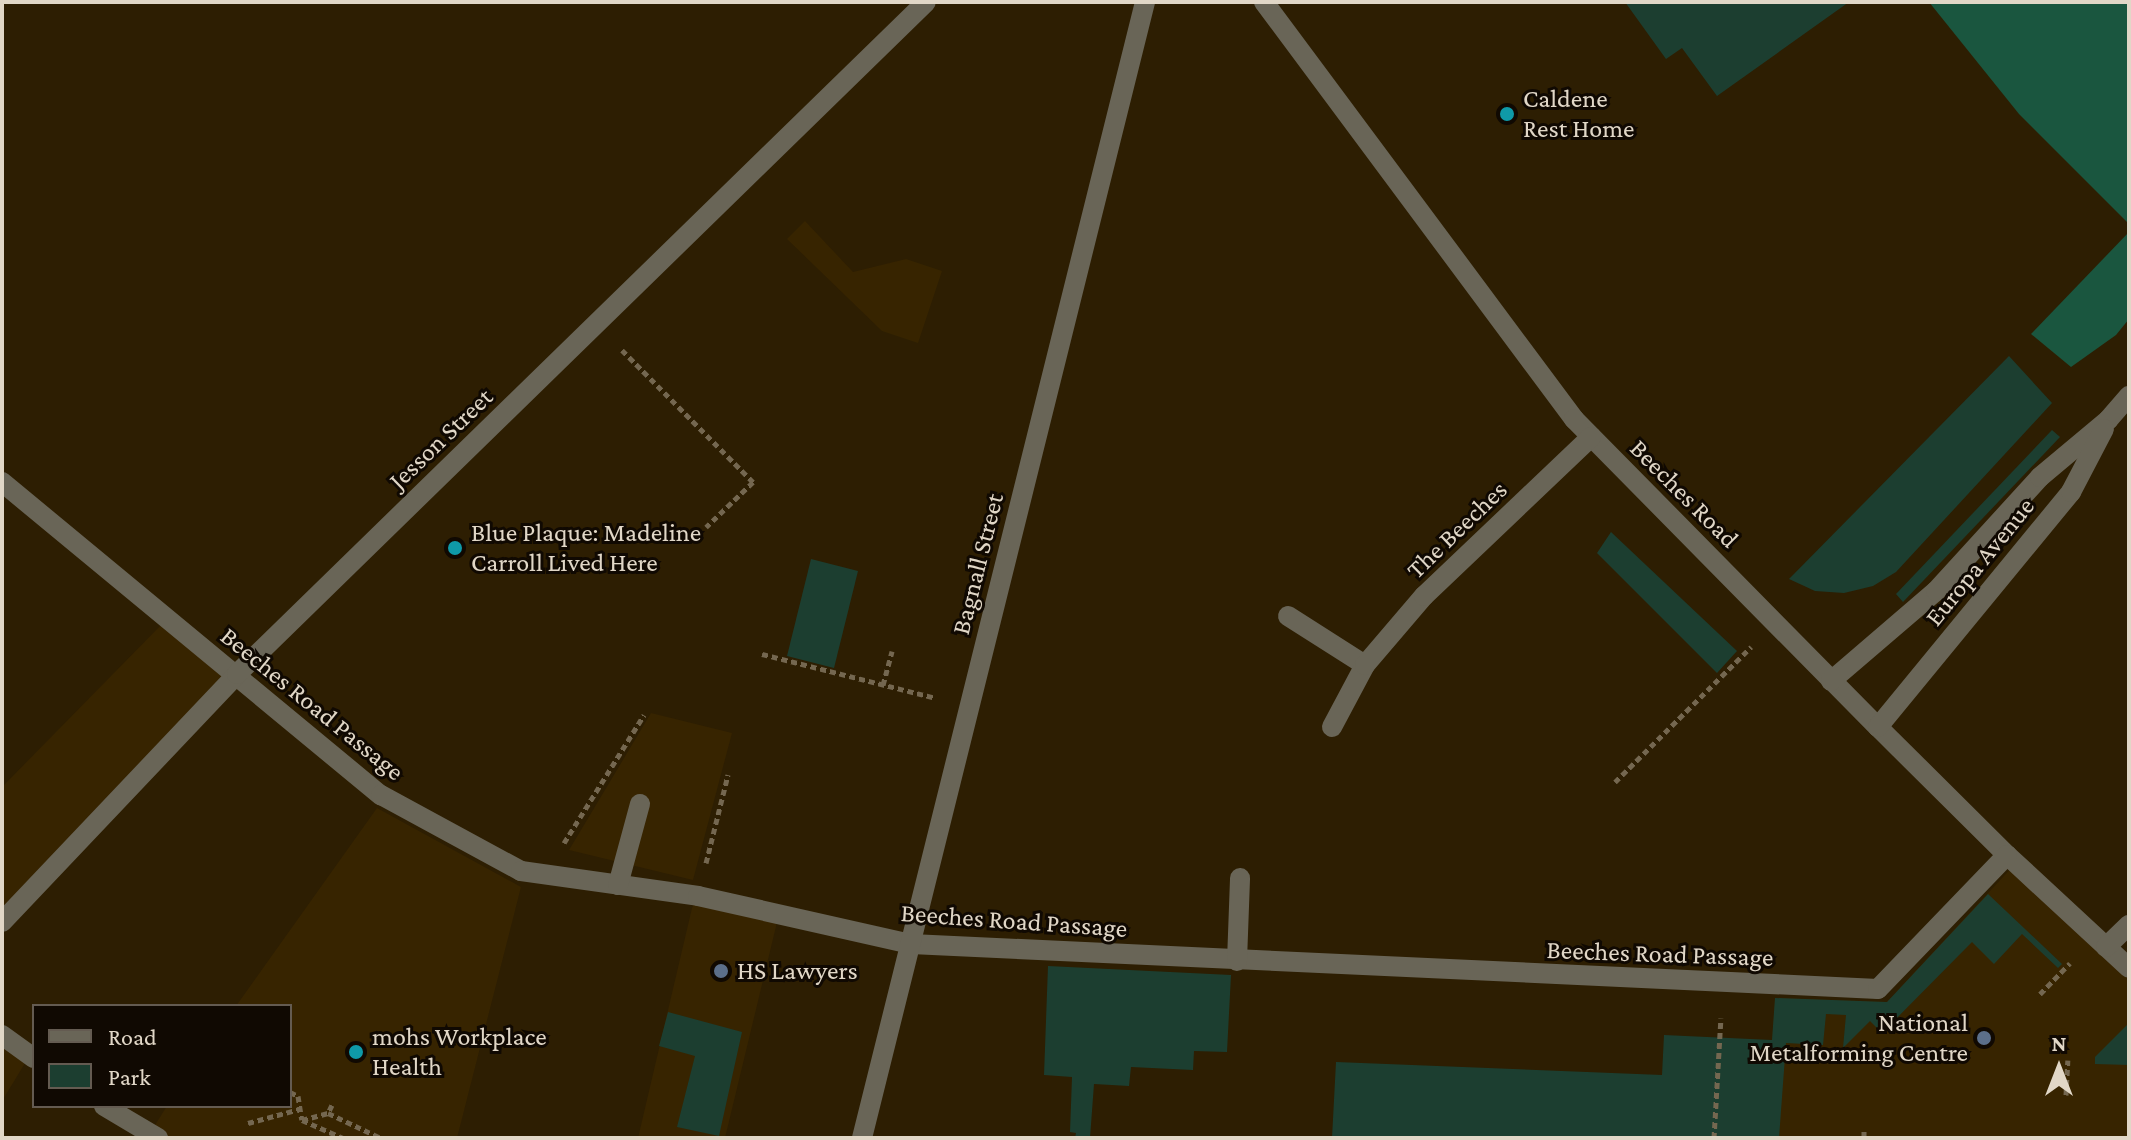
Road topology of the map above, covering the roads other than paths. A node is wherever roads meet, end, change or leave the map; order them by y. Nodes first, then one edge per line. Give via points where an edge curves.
1 (926, 2) edge
2 (1145, 2) edge
3 (1264, 2) edge
4 (2129, 396) edge
5 (2108, 420) junction
6 (1591, 437) junction
7 (2, 482) edge
8 (1288, 616) dead end
9 (1365, 665) junction
10 (237, 674) junction
11 (1831, 681) junction
12 (1332, 727) dead end
13 (1878, 727) junction
14 (640, 804) dead end
15 (2007, 855) junction
16 (1240, 878) dead end
17 (618, 885) junction
18 (2, 922) edge
19 (2129, 925) edge
20 (911, 944) junction
21 (2106, 947) junction
22 (1237, 961) junction
23 (2129, 968) edge
24 (2, 1035) edge
25 (32, 1057) edge
26 (107, 1108) edge
27 (158, 1138) edge
28 (862, 1138) edge

1 - 10 street, Jesson Street
2 - 20 street, Bagnall Street
3 - 6 street, Beeches Road
4 - 5 street, Europa Avenue
5 - 11 street, Europa Avenue via 2040,477 1936,591
5 - 13 street, Europa Avenue via 2071,492
6 - 9 street, The Beeches via 1424,596
6 - 11 street, Beeches Road
7 - 10 street, Beeches Road Passage
8 - 9 street
9 - 12 street, The Beeches
10 - 17 street, Beeches Road Passage via 381,795 521,871
10 - 18 street, Jesson Street
11 - 13 street, Beeches Road
13 - 15 street, Beeches Road
14 - 17 street
15 - 21 street, Beeches Road
15 - 22 street, Beeches Road Passage via 1878,989
16 - 22 street
17 - 20 street, Beeches Road Passage via 698,896
19 - 21 street
20 - 22 street, Beeches Road Passage
20 - 28 street, Bagnall Street
21 - 23 street, Beeches Road
24 - 25 street
26 - 27 street

